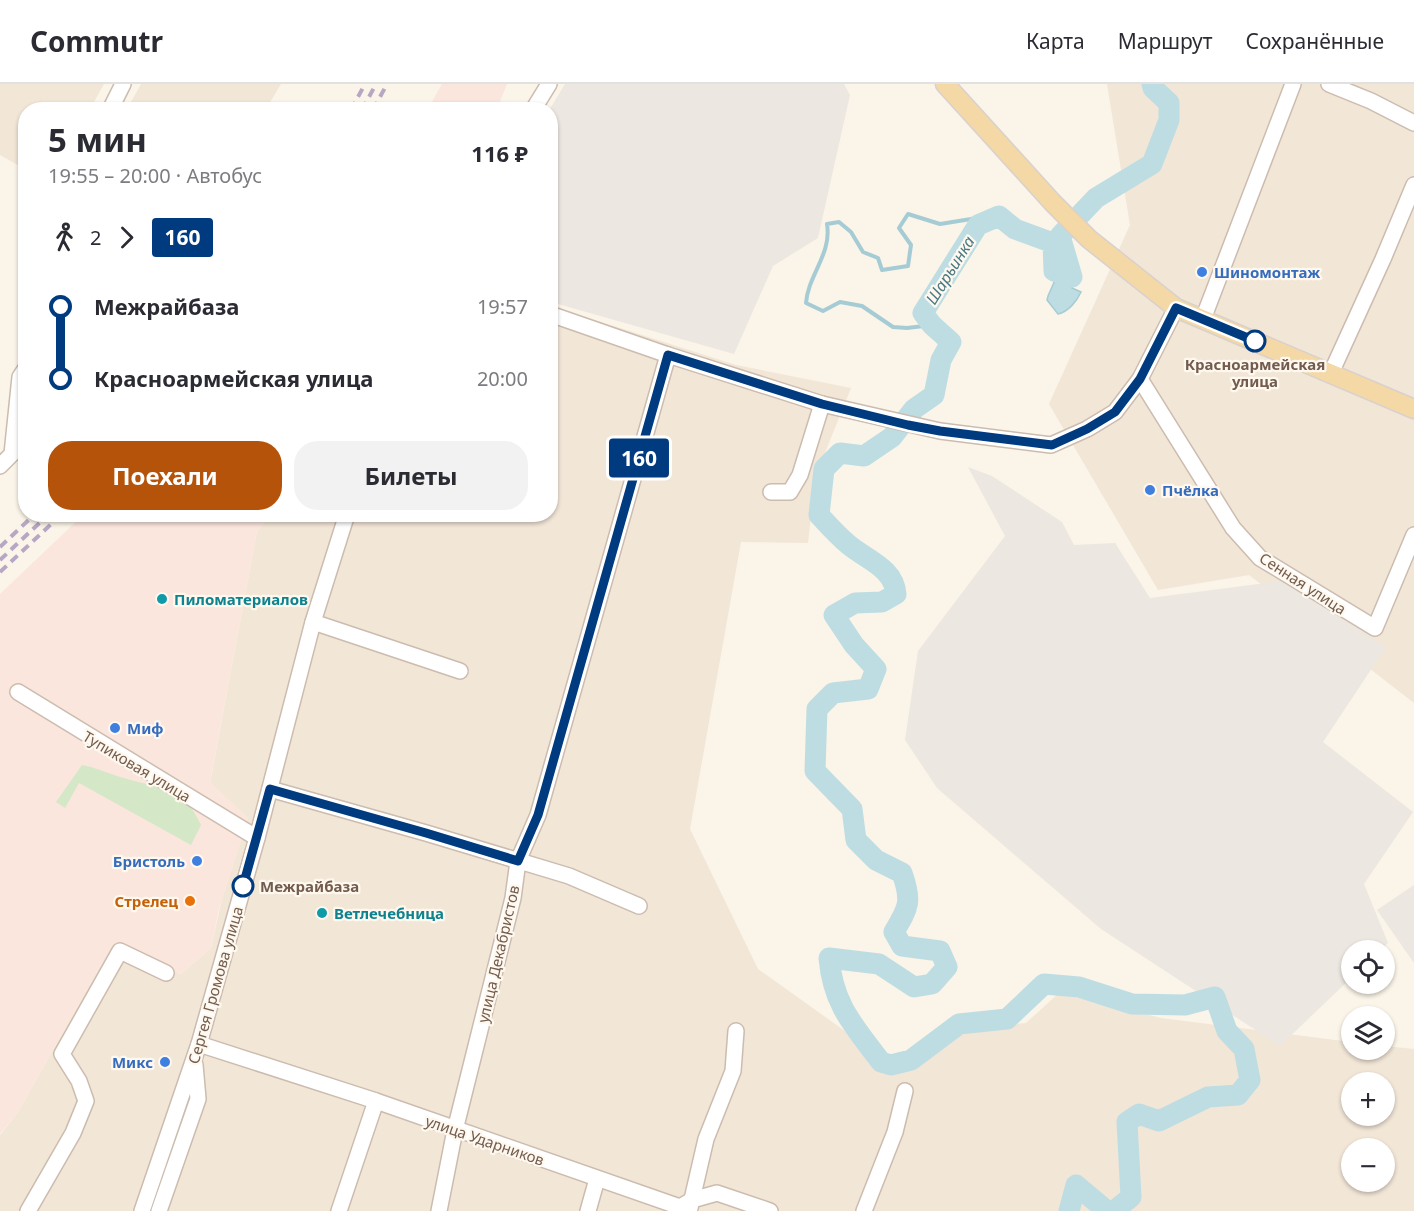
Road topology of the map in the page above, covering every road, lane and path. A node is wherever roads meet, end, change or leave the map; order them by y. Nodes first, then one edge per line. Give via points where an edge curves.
1 (123, 84) edge
2 (549, 84) edge
3 (945, 84) edge
4 (1293, 84) edge
5 (1329, 84) edge
6 (114, 102) edge
7 (538, 102) edge
8 (1414, 123) edge
9 (1414, 185) edge
10 (1176, 308) junction
11 (558, 317) edge
12 (1203, 319) junction
13 (668, 355) junction
14 (1331, 373) junction
15 (1140, 379) junction
16 (18, 396) edge
17 (822, 404) junction
18 (1414, 409) edge
19 (0, 466) edge
20 (771, 492) dead end
21 (344, 522) edge
22 (1414, 536) edge
23 (313, 622) junction
24 (460, 671) dead end
25 (18, 692) dead end
26 (270, 789) junction
27 (257, 838) junction
28 (518, 861) junction
29 (639, 906) dead end
30 (166, 973) dead end
31 (736, 1031) dead end
32 (196, 1051) junction
33 (905, 1091) dead end
34 (376, 1101) junction
35 (455, 1130) junction
36 (597, 1179) junction
37 (691, 1205) edge
38 (28, 1211) edge
39 (142, 1211) edge
40 (159, 1211) edge
41 (339, 1211) edge
42 (439, 1211) edge
43 (588, 1211) edge
44 (770, 1211) edge
45 (864, 1211) edge

1 - 6 street
2 - 7 street
3 - 10 main road via 1089,239
4 - 12 street
5 - 8 street
9 - 14 street
10 - 12 main road
10 - 15 street
11 - 13 street
12 - 14 main road
13 - 17 street
13 - 28 street, улица Декабристов via 538,815
14 - 18 main road
15 - 17 street via 1115,412 1052,445 902,423
15 - 22 street, Сенная улица via 1233,528 1260,558 1375,628
16 - 19 street via 12,454
17 - 20 street via 800,475 790,492
21 - 23 street, Сергея Громова улица
23 - 24 street
23 - 26 street, Сергея Громова улица
25 - 27 street, Тупиковая улица
26 - 27 street, Сергея Громова улица
26 - 28 street
27 - 32 street, Сергея Громова улица
28 - 29 street via 569,876
28 - 35 street, улица Декабристов via 513,898
30 - 38 street via 120,951 62,1054 86,1101 73,1133
31 - 37 street via 733,1071 706,1139
32 - 34 street, улица Ударников
32 - 39 street, Сергея Громова улица
32 - 40 street via 198,1099
33 - 45 street via 895,1132
34 - 35 street, улица Ударников
34 - 41 street
35 - 36 street, улица Ударников
35 - 42 street, улица Декабристов
36 - 37 street, улица Ударников via 680,1207
36 - 43 street
37 - 44 street, улица Ударников via 717,1193

